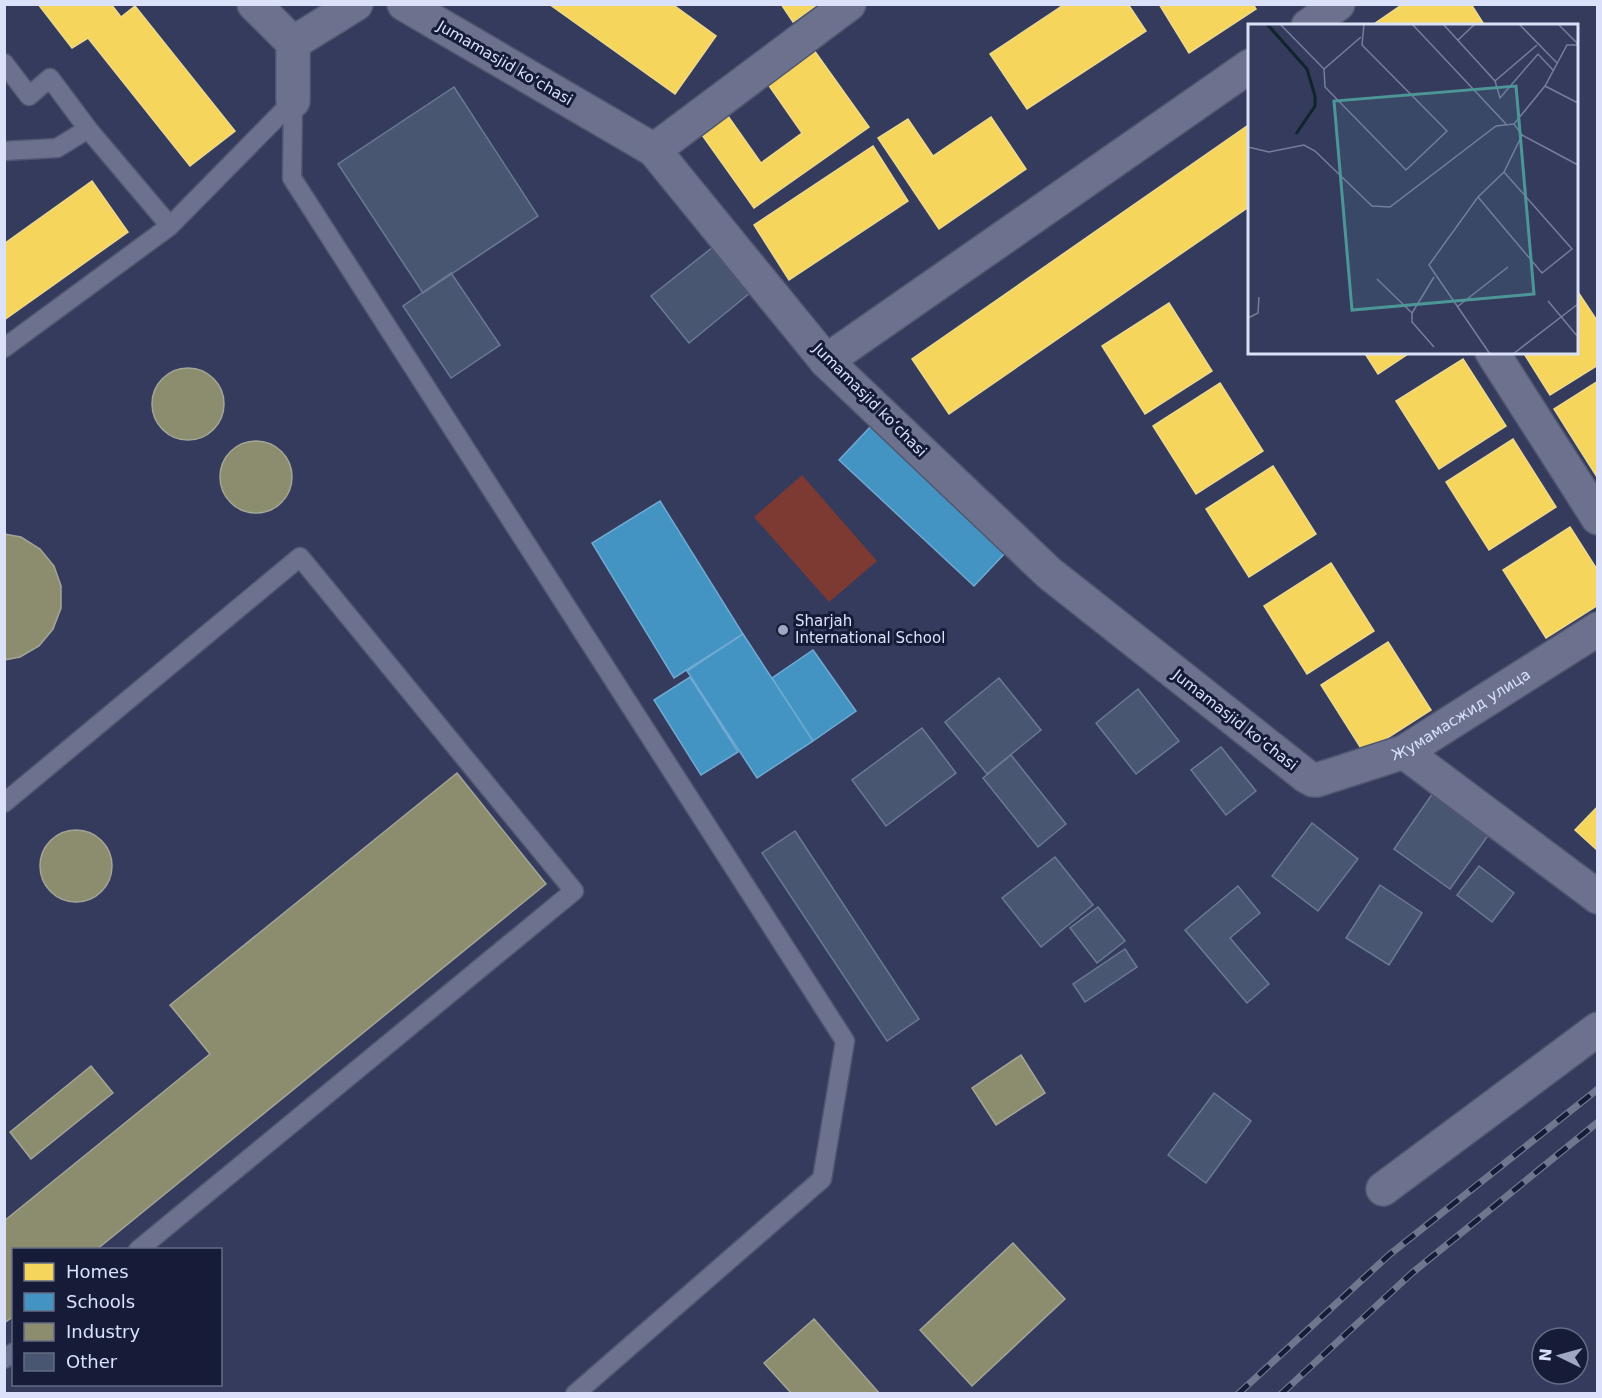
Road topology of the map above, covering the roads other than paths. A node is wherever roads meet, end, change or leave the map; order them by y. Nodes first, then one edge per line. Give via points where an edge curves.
1 (254, 4) edge
2 (356, 4) edge
3 (404, 4) edge
4 (849, 4) edge
5 (1338, 4) edge
6 (1311, 24) edge
7 (294, 43) junction
8 (4, 63) edge
9 (1248, 67) edge
10 (293, 101) junction
11 (88, 129) junction
12 (654, 150) junction
13 (4, 151) edge
14 (171, 226) junction
15 (4, 348) edge
16 (1492, 354) edge
17 (826, 360) junction
18 (1598, 518) edge
19 (1598, 629) edge
20 (1404, 752) junction
21 (1313, 780) joint
22 (4, 803) edge
23 (1598, 897) edge
24 (1598, 1029) edge
25 (1383, 1189) dead end
26 (140, 1248) edge
27 (575, 1394) edge

1 - 7 street
2 - 7 street
3 - 12 street, Jumamasjid koʻchasi
4 - 12 street
5 - 6 street
7 - 10 street
8 - 11 lane via 29,96 50,78
9 - 17 street
10 - 14 lane
10 - 27 lane via 292,178 845,1041 822,1179
11 - 13 lane via 57,148
11 - 14 lane
12 - 17 street, Jumamasjid koʻchasi
14 - 15 lane
16 - 18 street
17 - 21 street, Jumamasjid koʻchasi via 1049,573
19 - 20 street, Жумамасжид улица
20 - 21 street, Жумамасжид улица
20 - 23 street
22 - 26 lane via 300,557 574,891
24 - 25 street

